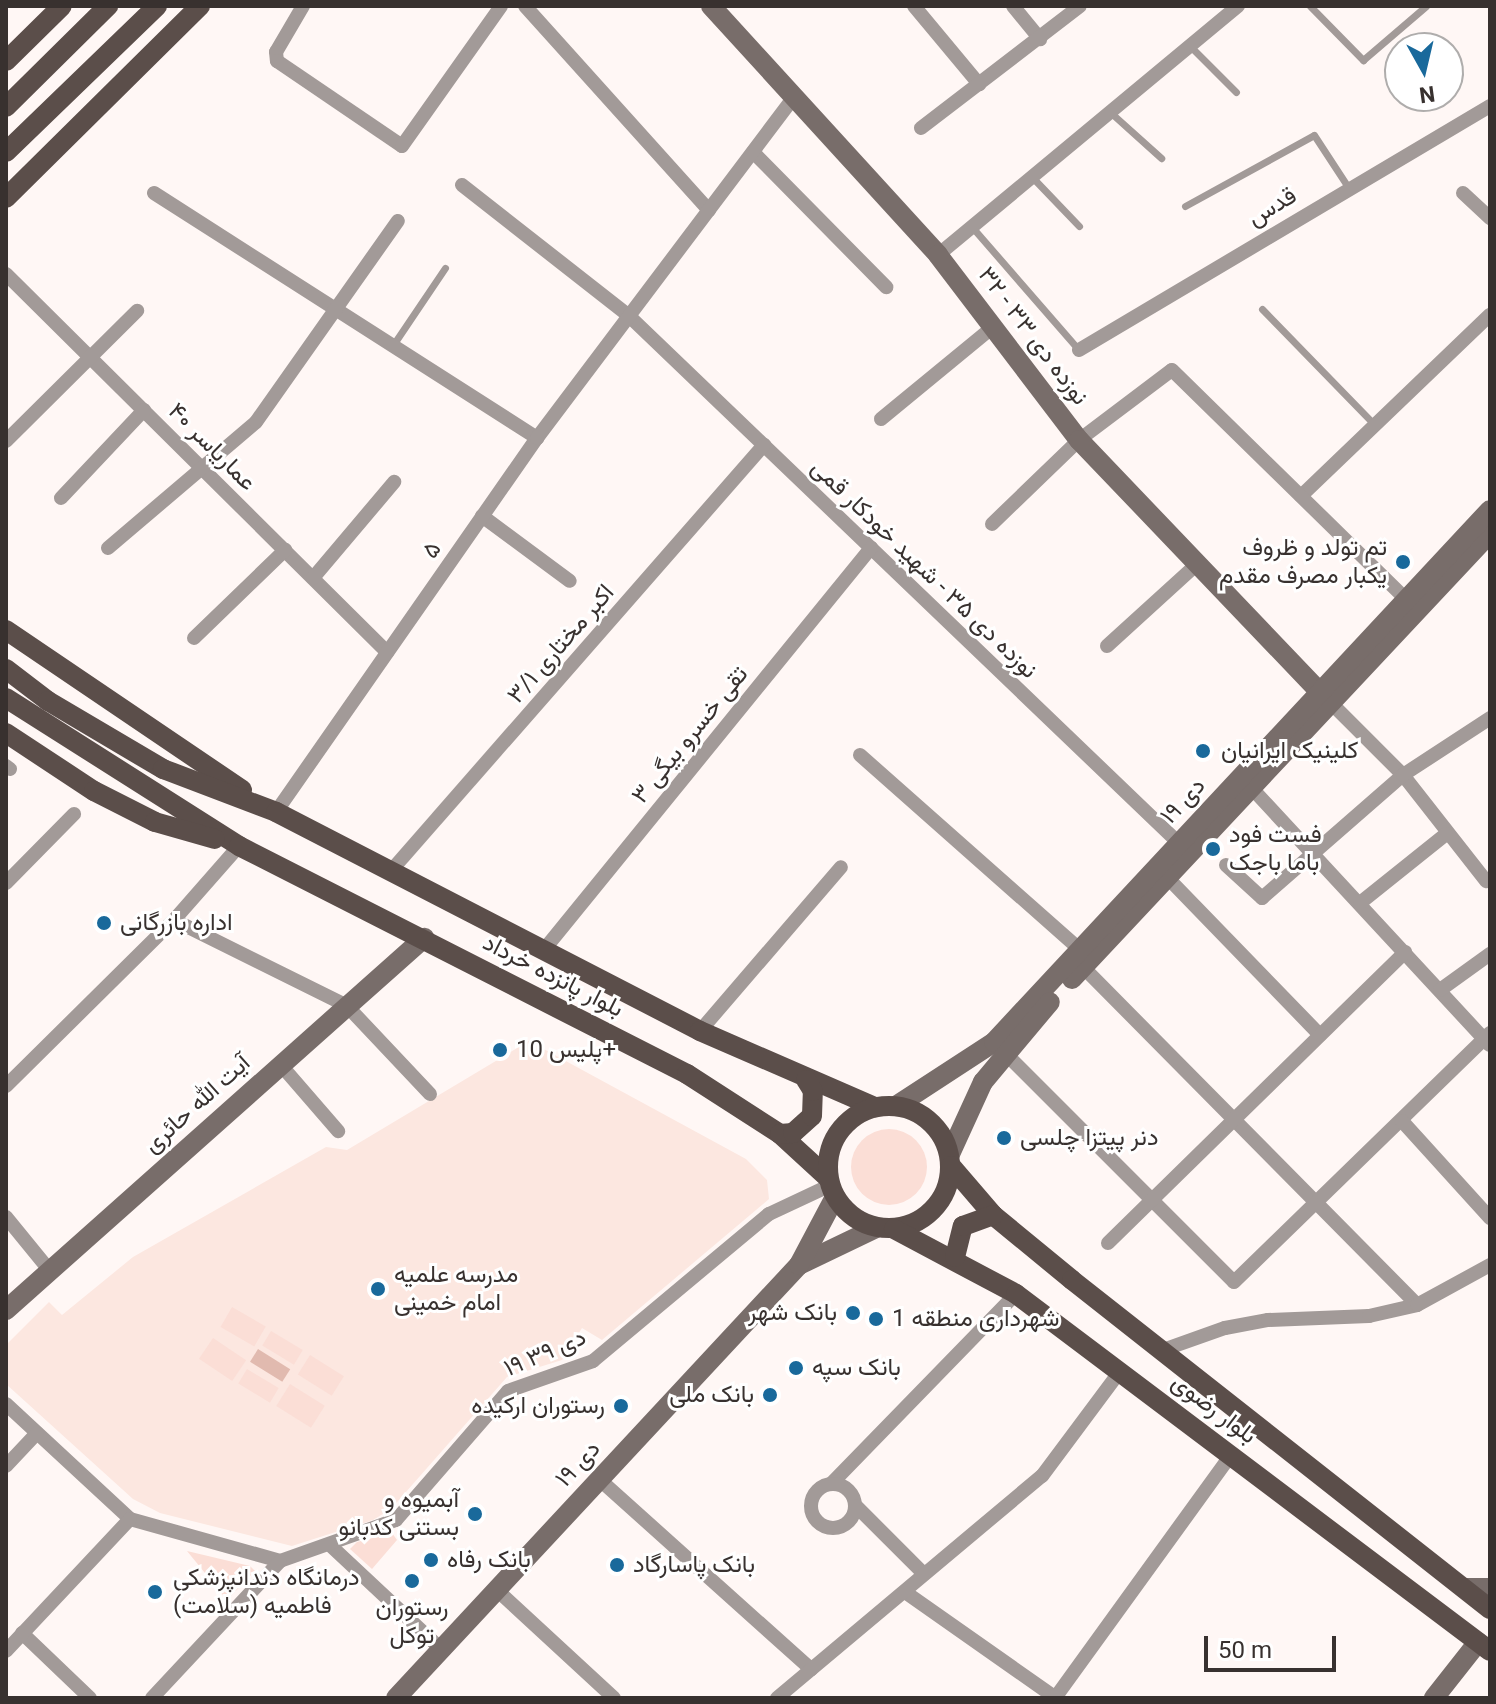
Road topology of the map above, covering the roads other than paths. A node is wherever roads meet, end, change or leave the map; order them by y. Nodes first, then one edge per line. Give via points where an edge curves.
1 (62, 6) edge
2 (108, 6) edge
3 (157, 6) edge
4 (200, 6) edge
5 (303, 6) edge
6 (501, 6) edge
7 (525, 6) edge
8 (711, 6) edge
9 (914, 6) edge
10 (1013, 6) edge
11 (1080, 6) edge
12 (1238, 6) edge
13 (1310, 6) edge
14 (1426, 6) edge
15 (1040, 39) junction
16 (1190, 46) junction
17 (6, 61) edge
18 (979, 84) junction
19 (1236, 92) dead end
20 (792, 100) junction
21 (1490, 106) edge
22 (6, 107) edge
23 (1110, 112) junction
24 (921, 128) dead end
25 (6, 152) edge
26 (753, 152) junction
27 (1161, 158) dead end
28 (1032, 177) junction
29 (462, 185) dead end
30 (1348, 187) junction
31 (154, 193) dead end
32 (1463, 193) dead end
33 (6, 198) edge
34 (1185, 206) dead end
35 (709, 210) junction
36 (1490, 218) edge
37 (398, 221) dead end
38 (1079, 226) dead end
39 (972, 227) junction
40 (938, 255) junction
41 (445, 268) dead end
42 (6, 274) edge
43 (886, 287) dead end
44 (334, 307) junction
45 (1262, 309) dead end
46 (137, 311) dead end
47 (1490, 315) edge
48 (629, 316) junction
49 (993, 327) junction
50 (393, 345) junction
51 (1079, 350) joint
52 (91, 357) junction
53 (144, 410) junction
54 (881, 419) dead end
55 (1375, 425) junction
56 (537, 438) junction
57 (1079, 440) junction
58 (6, 441) edge
59 (764, 445) junction
60 (201, 467) junction
61 (394, 482) dead end
62 (1301, 496) junction
63 (61, 498) dead end
64 (1490, 510) edge
65 (482, 516) junction
66 (992, 524) dead end
67 (1484, 537) edge
68 (108, 548) dead end
69 (871, 548) junction
70 (285, 550) junction
71 (1197, 564) junction
72 (313, 578) junction
73 (570, 581) dead end
74 (1412, 605) junction
75 (6, 630) edge
76 (194, 638) dead end
77 (1107, 646) dead end
78 (387, 652) junction
79 (6, 669) edge
80 (1325, 697) junction
81 (6, 698) edge
82 (1490, 718) edge
83 (6, 733) edge
84 (860, 755) dead end
85 (1403, 775) junction
86 (1246, 782) junction
87 (276, 812) junction
88 (74, 814) dead end
89 (1446, 834) junction
90 (239, 846) junction
91 (1184, 849) junction
92 (1310, 851) junction
93 (1226, 865) dead end
94 (841, 867) dead end
95 (390, 872) junction
96 (1162, 872) junction
97 (1486, 881) dead end
98 (6, 883) edge
99 (1360, 903) junction
100 (174, 920) junction
101 (424, 938) junction
102 (543, 951) junction
103 (1405, 952) junction
104 (1490, 954) edge
105 (1081, 958) junction
106 (1440, 990) junction
107 (347, 1006) junction
108 (700, 1031) junction
109 (1320, 1035) junction
110 (1488, 1039) edge
111 (1004, 1052) junction
112 (280, 1064) junction
113 (806, 1080) junction
114 (6, 1086) edge
115 (430, 1094) dead end
116 (885, 1106) junction
117 (1235, 1119) junction
118 (1402, 1121) junction
119 (338, 1131) dead end
120 (780, 1134) junction
121 (950, 1160) junction
122 (831, 1187) junction
123 (1152, 1200) junction
124 (1320, 1203) junction
125 (993, 1215) junction
126 (6, 1217) edge
127 (1490, 1218) edge
128 (885, 1228) junction
129 (1108, 1243) dead end
130 (955, 1257) junction
131 (799, 1265) junction
132 (1490, 1265) edge
133 (50, 1271) junction
134 (1016, 1294) junction
135 (1417, 1305) junction
136 (6, 1310) edge
137 (1160, 1351) junction
138 (1121, 1370) junction
139 (6, 1404) edge
140 (37, 1433) junction
141 (1231, 1455) junction
142 (6, 1466) edge
143 (599, 1479) junction
144 (831, 1484) junction
145 (856, 1506) junction
146 (130, 1519) junction
147 (331, 1546) junction
148 (280, 1561) junction
149 (924, 1574) junction
150 (1464, 1588) junction
151 (1490, 1588) edge
152 (497, 1590) junction
153 (905, 1592) junction
154 (1490, 1609) edge
155 (22, 1633) junction
156 (1484, 1646) edge
157 (442, 1650) junction
158 (6, 1651) edge
159 (811, 1669) junction
160 (609, 1693) edge
161 (90, 1698) edge
162 (152, 1698) edge
163 (396, 1698) edge
164 (777, 1698) edge
165 (1055, 1698) edge
166 (1434, 1698) edge

1 - 17 main road
2 - 22 main road
3 - 25 main road
4 - 33 main road
5 - 6 street via 275,57 402,146
7 - 35 street
8 - 20 main road, ۳۲ - نوزده دی ۳۳
9 - 18 street
10 - 15 street
11 - 15 street
12 - 16 street
13 - 14 lane via 1363,60
15 - 18 street
16 - 19 lane
16 - 23 street
18 - 24 street
20 - 26 street, ۵
20 - 40 main road, ۳۲ - نوزده دی ۳۳
21 - 30 street, قدس
23 - 27 lane
23 - 28 street
26 - 35 street, ۵
26 - 43 street
28 - 38 lane
28 - 39 street
29 - 48 street, نوزده دی ۳۵ - شهید خودکار قمی
30 - 34 lane via 1314,135
30 - 51 street, قدس
31 - 44 street
32 - 36 street
35 - 48 street, ۵
37 - 44 street
39 - 40 street
39 - 51 lane
40 - 49 main road, ۳۲ - نوزده دی ۳۳
41 - 50 lane
42 - 52 street, عماریاسر ۴۰
44 - 50 street
44 - 60 street via 256,422
45 - 55 lane
46 - 52 street
47 - 55 street
48 - 56 street, ۵
48 - 59 street, نوزده دی ۳۵ - شهید خودکار قمی
49 - 54 street
49 - 57 main road, ۳۲ - نوزده دی ۳۳
50 - 56 street
52 - 53 street, عماریاسر ۴۰
52 - 58 street
53 - 60 street, عماریاسر ۴۰
53 - 63 street
55 - 62 street
56 - 65 street, ۵
57 - 62 street via 1172,370
57 - 66 street
57 - 71 main road, ۳۲ - نوزده دی ۳۳
59 - 69 street, نوزده دی ۳۵ - شهید خودکار قمی
59 - 95 street, ۳/۱ اکبر مختاری
60 - 68 street
60 - 70 street, عماریاسر ۴۰
61 - 72 street
62 - 74 street
64 - 67 main road, ۱۹ دی
65 - 73 street
65 - 78 street, ۵
67 - 74 main road, ۱۹ دی
69 - 91 street, نوزده دی ۳۵ - شهید خودکار قمی
69 - 102 street, ۳ تقی خسرو بیگی
70 - 72 street, عماریاسر ۴۰
70 - 76 street
71 - 77 street
71 - 80 main road, ۳۲ - نوزده دی ۳۳
72 - 78 street, عماریاسر ۴۰
74 - 80 main road, ۱۹ دی
75 - 87 main road, بلوار پانزده خرداد via 65,675
78 - 87 street, ۵
79 - 87 main road, بلوار پانزده خرداد via 91,728 163,769
80 - 85 street
80 - 86 main road, ۱۹ دی
81 - 90 main road, بلوار پانزده خرداد
82 - 85 street
83 - 90 main road, بلوار پانزده خرداد via 94,791 155,822
84 - 105 street
85 - 89 street
85 - 92 street
86 - 91 main road, ۱۹ دی
86 - 92 street
87 - 95 main road, بلوار پانزده خرداد
88 - 98 street
89 - 97 street
89 - 99 street
90 - 100 street
90 - 101 main road, بلوار پانزده خرداد
91 - 96 main road, ۱۹ دی
92 - 93 street via 1262,898
92 - 99 street
94 - 108 street
95 - 102 main road, بلوار پانزده خرداد
96 - 105 main road, ۱۹ دی
96 - 109 street
99 - 103 street
100 - 107 street
100 - 114 street
101 - 107 main road, آیت الله حائری
101 - 120 main road, بلوار پانزده خرداد via 687,1074
102 - 108 main road, بلوار پانزده خرداد
103 - 106 street
103 - 109 street
104 - 106 street
105 - 111 main road, ۱۹ دی
105 - 116 main road, ۱۹ دی via 994,1042
105 - 117 street
106 - 110 street
107 - 112 main road, آیت الله حائری
107 - 115 street
108 - 113 main road, بلوار پانزده خرداد
109 - 117 street
110 - 118 street
111 - 121 main road, ۱۹ دی via 983,1082
111 - 123 street
112 - 119 street
112 - 133 main road, آیت الله حائری
113 - 116 main road, بلوار پانزده خرداد
113 - 120 main road via 815,1103 812,1116 793,1133
116 - 121 main road via 920,1114 939,1131
116 - 122 main road via 843,1126 833,1141
117 - 123 street
117 - 124 street
118 - 124 street
118 - 127 street
120 - 122 main road, بلوار پانزده خرداد
121 - 125 main road, بلوار رضوی
121 - 128 main road via 947,1189 935,1209 916,1223
122 - 128 main road via 860,1222
122 - 131 main road
122 - 147 street, ۱۹ دی ۳۹ via 769,1214 593,1361 508,1391 396,1520
123 - 124 street via 1234,1282
123 - 129 street
124 - 135 street
125 - 130 main road via 963,1226
125 - 137 main road, بلوار رضوی
126 - 133 street
128 - 130 main road, بلوار رضوی
128 - 131 main road
130 - 134 main road, بلوار رضوی
131 - 143 main road, ۱۹ دی
132 - 135 street
133 - 136 main road, آیت الله حائری
134 - 138 main road, بلوار رضوی
134 - 144 street
135 - 137 street via 1369,1316 1268,1320 1225,1328
137 - 150 main road, بلوار رضوی
138 - 141 main road, بلوار رضوی
138 - 149 street via 1042,1476
139 - 140 street
140 - 142 street
140 - 146 street
141 - 156 main road, بلوار رضوی
141 - 165 street
143 - 152 main road, ۱۹ دی
143 - 159 street
144 - 145 street via 853,1494
144 - 145 street via 812,1499 818,1523 842,1527
145 - 149 street
146 - 148 street
146 - 155 street
147 - 148 street, ۱۹ دی ۳۹
147 - 157 street
148 - 162 street
149 - 153 street
150 - 151 main road
150 - 154 main road, بلوار رضوی
152 - 157 main road, ۱۹ دی
152 - 160 street
153 - 159 street
153 - 165 street
155 - 158 street
155 - 161 street
156 - 166 main road
157 - 163 main road, ۱۹ دی
159 - 164 street

